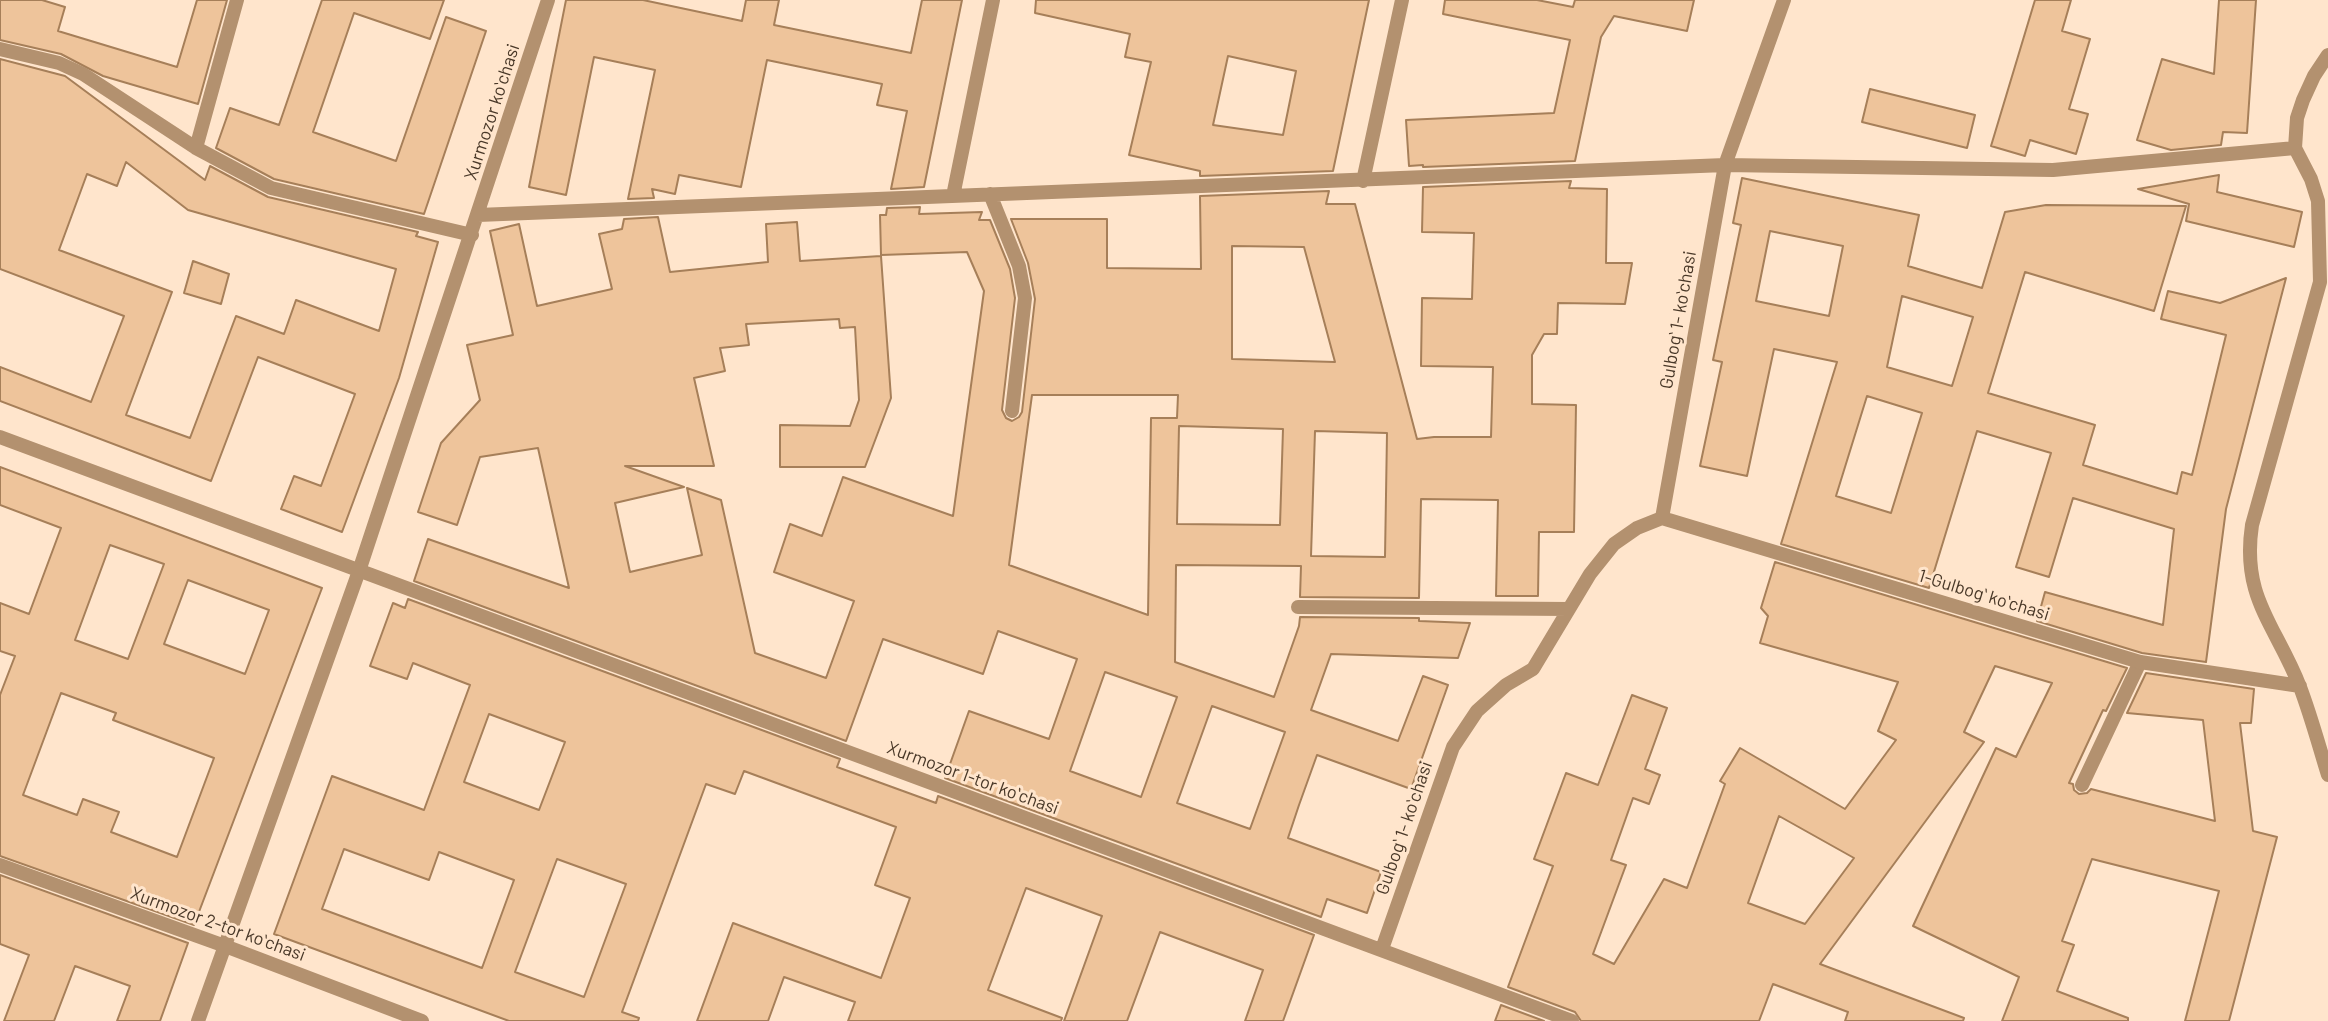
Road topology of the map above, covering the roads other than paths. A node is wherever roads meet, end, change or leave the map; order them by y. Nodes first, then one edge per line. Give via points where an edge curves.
1 (237, 0) edge
2 (548, 0) edge
3 (993, 0) edge
4 (1402, 0) edge
5 (1784, 0) edge
6 (0, 49) edge
7 (2328, 55) edge
8 (195, 148) junction
9 (2295, 148) junction
10 (1725, 166) junction
11 (1363, 181) junction
12 (990, 194) junction
13 (953, 196) junction
14 (478, 215) junction
15 (472, 235) junction
16 (2324, 276) edge
17 (1012, 411) dead end
18 (0, 437) edge
19 (1662, 518) junction
20 (359, 571) junction
21 (1298, 607) dead end
22 (1569, 609) junction
23 (2140, 662) junction
24 (2300, 687) junction
25 (2328, 775) edge
26 (2082, 785) dead end
27 (0, 865) edge
28 (225, 946) junction
29 (1382, 949) junction
30 (198, 1021) edge
31 (422, 1021) edge
32 (1572, 1021) edge

1 - 8 street
2 - 14 street, Xurmozor koʻchasi
3 - 13 street
4 - 11 street
5 - 10 street, Gulbogʻ 1- koʻchasi
6 - 8 street via 59,62 83,74
7 - 9 street via 2303,100
8 - 15 street via 271,188
9 - 10 street via 2053,170
9 - 16 street via 2318,201
10 - 11 street
10 - 19 street, Gulbogʻ 1- koʻchasi
11 - 12 street
12 - 13 street
12 - 17 street via 1019,266 1025,298
13 - 14 street
14 - 15 street, Xurmozor koʻchasi
15 - 20 street, Xurmozor koʻchasi
16 - 24 street via 2249,547 2256,598
18 - 20 street, Xurmozor 1-tor koʻchasi
19 - 22 street, Gulbogʻ 1- koʻchasi via 1614,544
19 - 23 street, 1-Gulbogʻ koʻchasi
20 - 28 street, Xurmozor koʻchasi
20 - 29 street, Xurmozor 1-tor koʻchasi
21 - 22 street
22 - 29 street, Gulbogʻ 1- koʻchasi via 1534,668 1477,711 1453,747
23 - 24 street, 1-Gulbogʻ koʻchasi
23 - 26 street
24 - 25 street
27 - 28 street, Xurmozor 2-tor koʻchasi
28 - 30 street, Xurmozor koʻchasi
28 - 31 street, Xurmozor 2-tor koʻchasi
29 - 32 street, Xurmozor 1-tor koʻchasi

